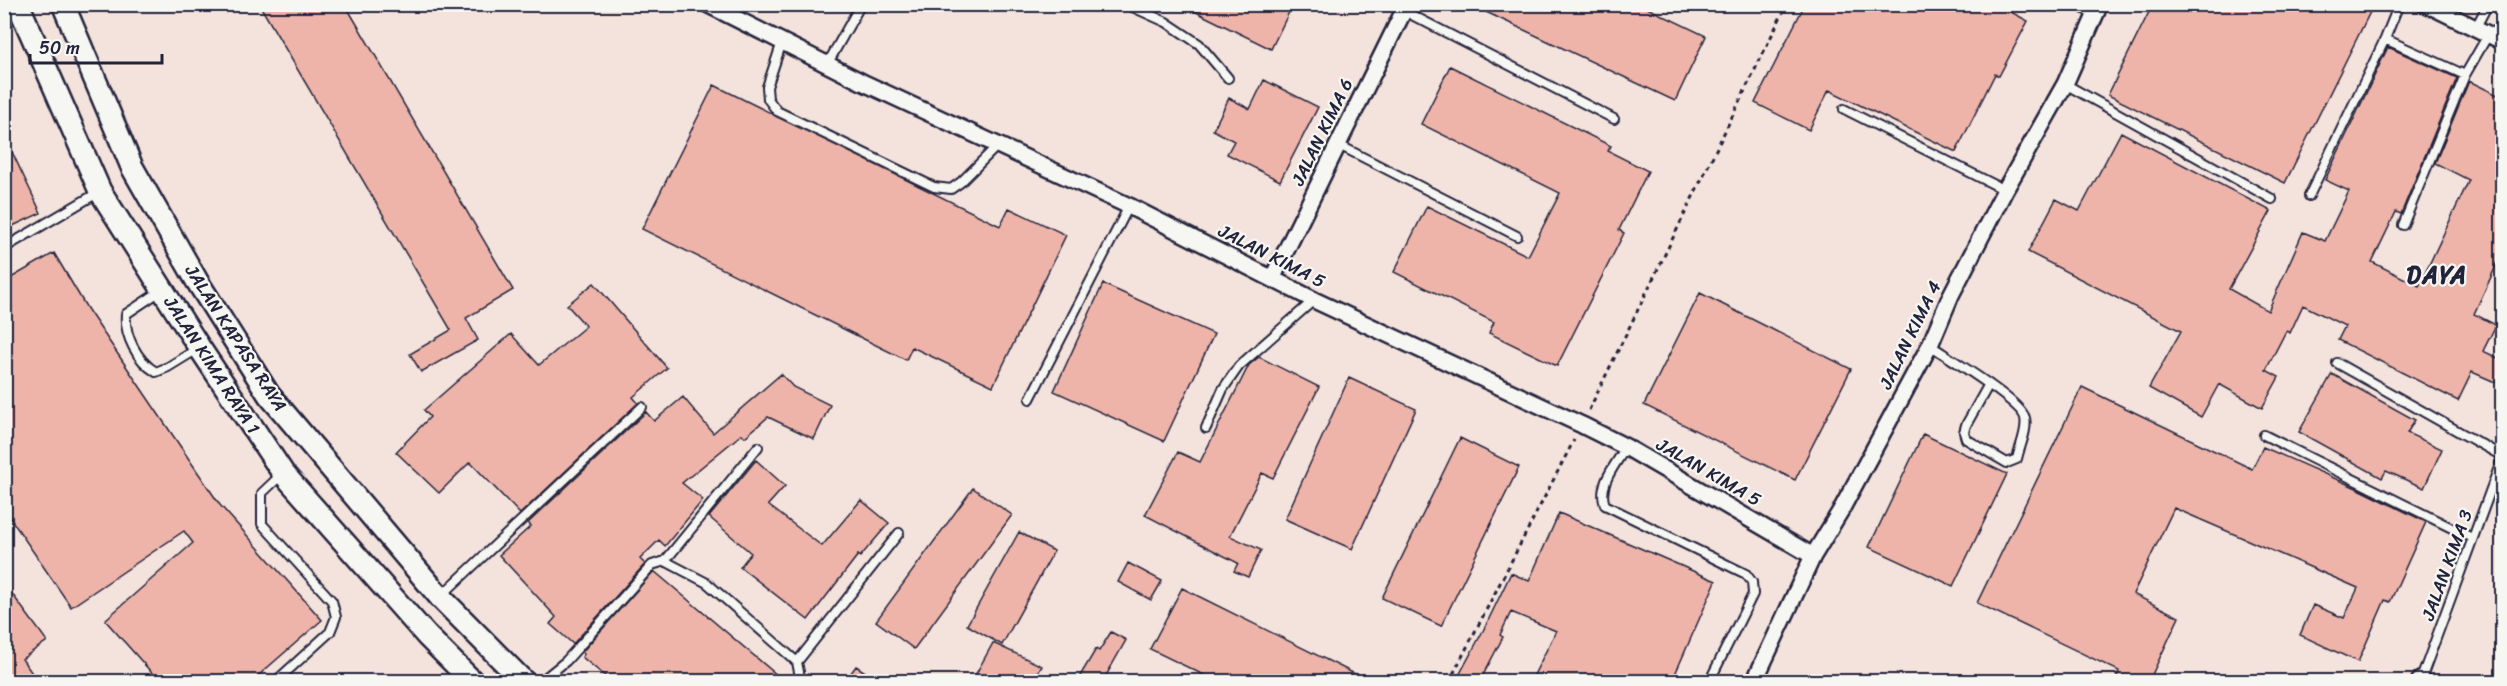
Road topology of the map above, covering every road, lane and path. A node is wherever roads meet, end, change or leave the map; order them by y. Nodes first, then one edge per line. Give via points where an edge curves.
1 (18, 4) edge
2 (63, 4) edge
3 (707, 4) edge
4 (861, 4) edge
5 (1126, 4) edge
6 (1787, 4) edge
7 (2076, 4) edge
8 (2399, 4) edge
9 (2426, 4) edge
10 (2488, 4) edge
11 (1405, 8) edge
12 (2097, 10) edge
13 (2481, 32) junction
14 (2385, 39) junction
15 (2502, 41) edge
16 (782, 42) junction
17 (828, 63) junction
18 (2465, 75) junction
19 (1228, 78) dead end
20 (2065, 84) junction
21 (1844, 109) dead end
22 (1614, 119) dead end
23 (999, 144) junction
24 (1337, 144) junction
25 (2005, 190) junction
26 (100, 191) junction
27 (2309, 196) dead end
28 (2272, 199) dead end
29 (1129, 206) junction
30 (2403, 225) dead end
31 (1517, 236) dead end
32 (4, 248) edge
33 (1273, 277) junction
34 (163, 289) junction
35 (1314, 300) junction
36 (1930, 345) junction
37 (199, 347) junction
38 (2337, 363) dead end
39 (1989, 384) junction
40 (1030, 399) dead end
41 (642, 407) dead end
42 (1582, 424) junction
43 (1206, 428) dead end
44 (2264, 435) dead end
45 (758, 447) dead end
46 (1626, 447) junction
47 (2502, 457) edge
48 (283, 473) junction
49 (900, 533) dead end
50 (2472, 538) junction
51 (1813, 556) junction
52 (665, 561) junction
53 (440, 597) junction
54 (797, 662) junction
55 (275, 681) edge
56 (473, 681) edge
57 (524, 681) edge
58 (540, 681) edge
59 (801, 681) edge
60 (1449, 681) edge
61 (1709, 681) edge
62 (1754, 681) edge
63 (2421, 681) edge

1 - 26 main road, JALAN KIMA RAYA 1
2 - 53 main road, JALAN KAPASA RAYA via 132,167 269,395
3 - 16 street, JALAN KIMA 5
4 - 17 lane
5 - 19 lane via 1166,22 1199,44
6 - 42 path
7 - 12 lane
8 - 14 lane
9 - 13 street
10 - 13 lane
11 - 22 lane
11 - 24 street, JALAN KIMA 6
12 - 20 street, JALAN KIMA 4
13 - 15 street
13 - 18 lane
14 - 18 lane
14 - 27 lane
16 - 17 street, JALAN KIMA 5
16 - 23 lane via 767,87 768,99 777,111 934,187 951,189
17 - 23 street, JALAN KIMA 5
18 - 30 lane
20 - 25 street, JALAN KIMA 4
20 - 28 lane
21 - 25 lane
23 - 29 street, JALAN KIMA 5
24 - 31 lane
24 - 33 street, JALAN KIMA 6
25 - 36 street, JALAN KIMA 4
26 - 32 lane
26 - 34 main road, JALAN KIMA RAYA 1
29 - 33 street, JALAN KIMA 5
29 - 40 lane
33 - 35 street, JALAN KIMA 5
34 - 37 main road, JALAN KIMA RAYA 1
34 - 37 lane via 126,314 126,334 146,366 156,372
35 - 42 street, JALAN KIMA 5
35 - 43 lane via 1239,366 1223,389
36 - 39 lane
36 - 51 street, JALAN KIMA 4
37 - 48 main road, JALAN KIMA RAYA 1
38 - 47 lane
39 - 39 lane via 2025,417 2017,459 2013,462 2007,463 1966,439 1966,425
41 - 53 lane
42 - 46 street, JALAN KIMA 5
42 - 60 path
44 - 50 lane
45 - 52 lane
46 - 51 street, JALAN KIMA 5
46 - 61 lane via 1603,487 1601,497 1605,506 1746,574 1752,582 1753,594
47 - 50 lane, JALAN KIMA 3
48 - 55 lane via 262,493 262,524 332,601 336,617 330,632
48 - 56 main road, JALAN KIMA RAYA 1 via 427,636
49 - 54 lane
50 - 63 lane, JALAN KIMA 3
51 - 62 street, JALAN KIMA 4
52 - 54 lane via 707,584
52 - 58 lane via 652,565 566,661
53 - 57 main road, JALAN KAPASA RAYA
54 - 59 lane

